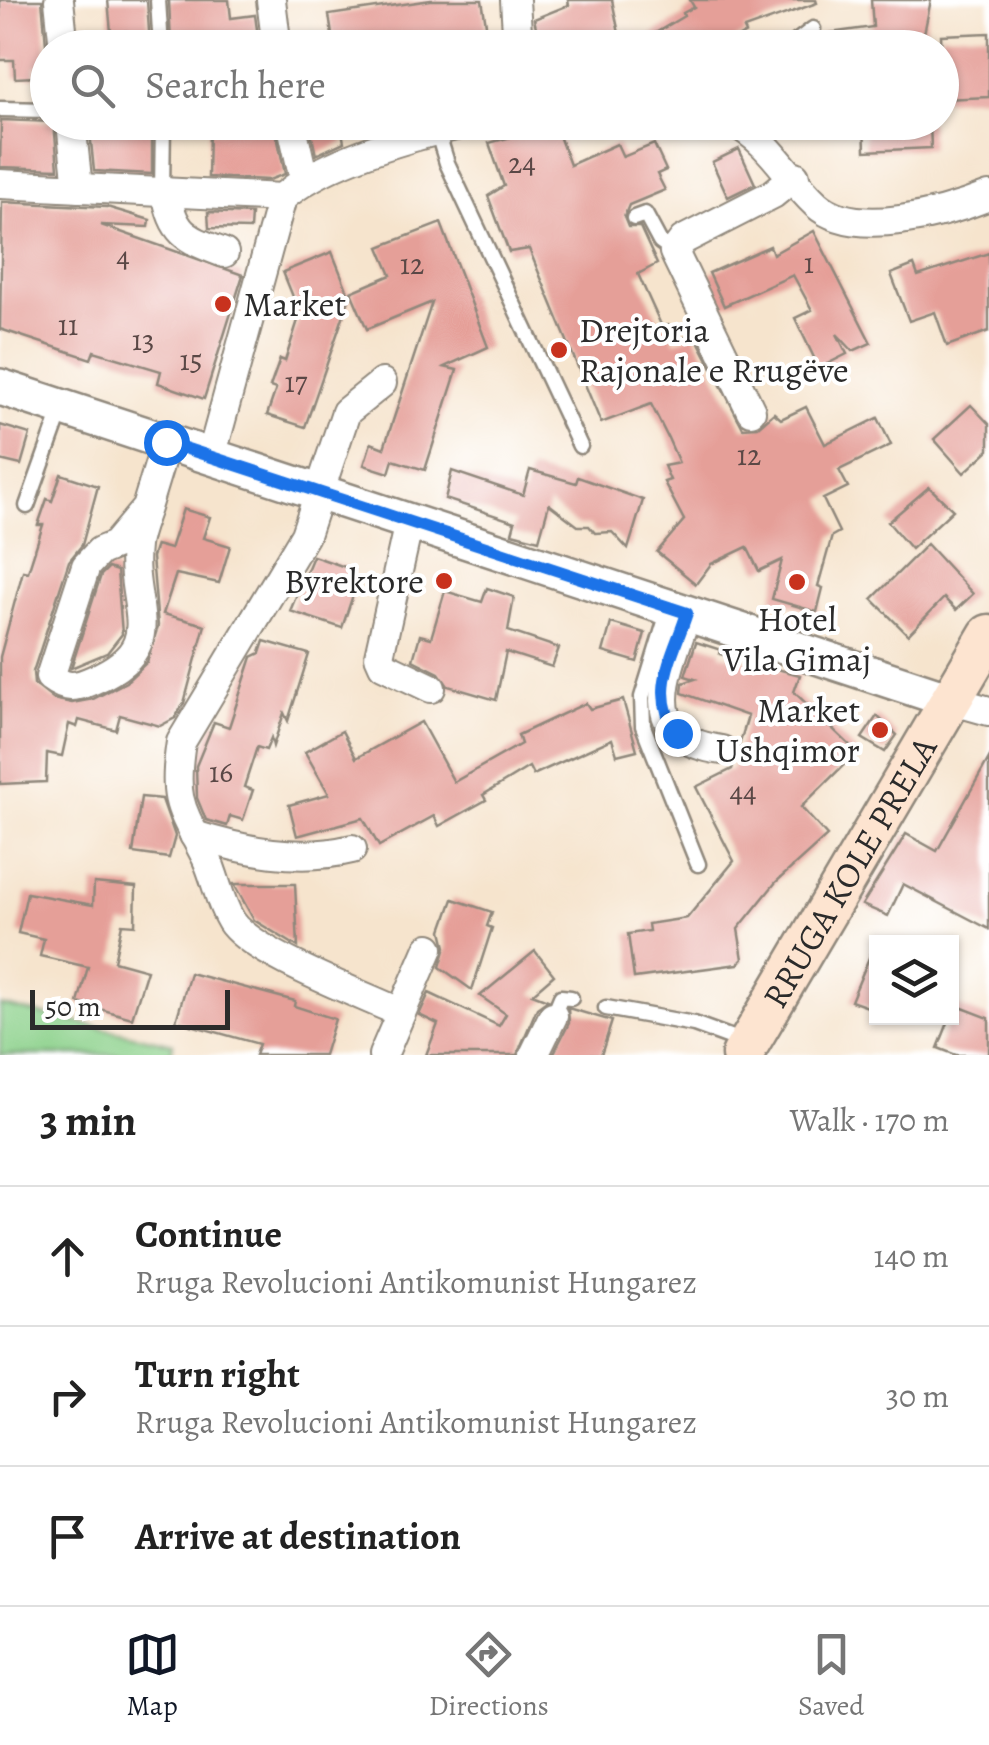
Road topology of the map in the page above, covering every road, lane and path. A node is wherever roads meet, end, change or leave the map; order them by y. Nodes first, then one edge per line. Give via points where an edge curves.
1 (59, 0) edge
2 (158, 0) edge
3 (271, 0) edge
4 (515, 0) edge
5 (62, 30) edge
6 (160, 30) edge
7 (275, 30) edge
8 (517, 30) edge
9 (0, 109) edge
10 (30, 110) edge
11 (73, 140) edge
12 (163, 140) edge
13 (295, 140) edge
14 (409, 140) edge
15 (440, 140) edge
16 (761, 140) edge
17 (794, 176) junction
18 (304, 178) junction
19 (0, 184) edge
20 (78, 188) junction
21 (164, 192) junction
22 (989, 196) edge
23 (282, 198) junction
24 (634, 218) dead end
25 (674, 252) junction
26 (224, 253) dead end
27 (382, 383) dead end
28 (0, 387) edge
29 (62, 408) junction
30 (751, 412) dead end
31 (166, 442) junction
32 (580, 446) dead end
33 (210, 456) junction
34 (320, 493) junction
35 (28, 506) dead end
36 (146, 508) junction
37 (410, 522) junction
38 (678, 610) junction
39 (989, 635) edge
40 (431, 688) dead end
41 (950, 700) junction
42 (989, 712) edge
43 (722, 750) dead end
44 (194, 835) junction
45 (352, 849) dead end
46 (698, 864) dead end
47 (428, 948) dead end
48 (562, 1007) dead end
49 (606, 1008) dead end
50 (399, 1012) junction
51 (745, 1050) edge
52 (383, 1055) edge
53 (534, 1055) edge

1 - 5 street
2 - 6 lane
3 - 7 street
4 - 8 street
9 - 10 lane
11 - 20 street
12 - 21 lane
13 - 18 street
14 - 18 street
15 - 32 lane
16 - 17 street
17 - 22 street via 817,206 842,217 946,213
17 - 25 street via 773,194 683,240
18 - 23 street
19 - 20 street
20 - 21 street
21 - 23 street
21 - 26 street via 184,237
23 - 33 street
24 - 25 lane via 645,214 660,242
25 - 30 street
27 - 34 street via 346,412
28 - 29 street
29 - 31 street
29 - 35 lane
31 - 33 street
31 - 36 street
33 - 34 street
34 - 37 street
34 - 44 street via 287,571 181,742 175,781 181,816
36 - 36 street via 86,566 50,677 62,686 106,674 136,652 142,635 135,546
37 - 38 street
37 - 40 street via 379,656 383,665
38 - 41 street
38 - 43 street via 662,711 694,746
38 - 46 lane via 642,697 643,726
39 - 41 main road, RRUGA KOLE PRELA
41 - 42 street
41 - 51 main road, RRUGA KOLE PRELA
44 - 45 street via 275,854
44 - 50 street via 233,926 274,953
47 - 50 street
48 - 53 street
49 - 51 lane, RRUGA KOLE PRELA via 694,1024
50 - 52 street

